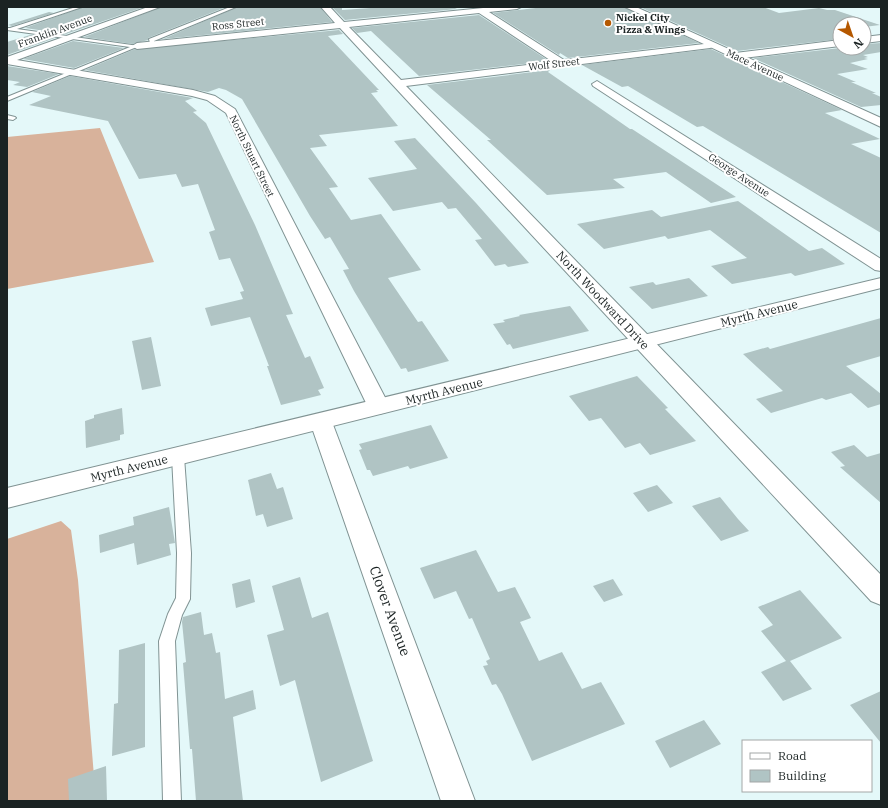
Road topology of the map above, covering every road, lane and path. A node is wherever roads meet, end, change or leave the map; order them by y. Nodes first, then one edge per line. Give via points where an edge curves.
1 (80, 7) edge
2 (156, 7) edge
3 (234, 7) edge
4 (325, 7) edge
5 (517, 7) edge
6 (629, 7) edge
7 (481, 11) junction
8 (342, 24) junction
9 (8, 30) edge
10 (69, 38) junction
11 (152, 43) junction
12 (832, 44) edge
13 (710, 45) junction
14 (137, 46) junction
15 (735, 56) junction
16 (7, 61) edge
17 (562, 63) junction
18 (72, 72) junction
19 (398, 84) junction
20 (597, 84) dead end
21 (7, 99) edge
22 (881, 123) edge
23 (881, 266) edge
24 (881, 283) edge
25 (642, 342) junction
26 (379, 407) junction
27 (321, 422) junction
28 (178, 457) junction
29 (7, 498) edge
30 (881, 593) edge
31 (172, 801) edge
32 (458, 801) edge

1 - 9 lane
2 - 10 street, Franklin Avenue
3 - 11 lane via 151,40
4 - 8 street, North Woodward Drive
5 - 7 street, Ross Street
6 - 13 street, Mace Avenue
7 - 8 street, Ross Street
7 - 17 street
8 - 11 street, Ross Street
8 - 19 street, North Woodward Drive
9 - 10 lane
10 - 14 lane
10 - 16 street, Franklin Avenue
11 - 14 street, Ross Street
12 - 15 street
13 - 15 street, Mace Avenue
13 - 17 street, Wolf Street
14 - 18 lane
15 - 22 street, Mace Avenue
16 - 18 street, North Stuart Street
17 - 19 street, Wolf Street
18 - 21 lane
18 - 26 street, North Stuart Street via 203,95 230,111
19 - 25 street, North Woodward Drive
20 - 23 street, George Avenue
24 - 25 street, Myrth Avenue
25 - 26 street, Myrth Avenue
25 - 30 street, North Woodward Drive
26 - 27 street, Myrth Avenue
27 - 28 street, Myrth Avenue
27 - 32 street, Clover Avenue
28 - 29 street, Myrth Avenue
28 - 31 lane via 184,599 175,614 167,641

